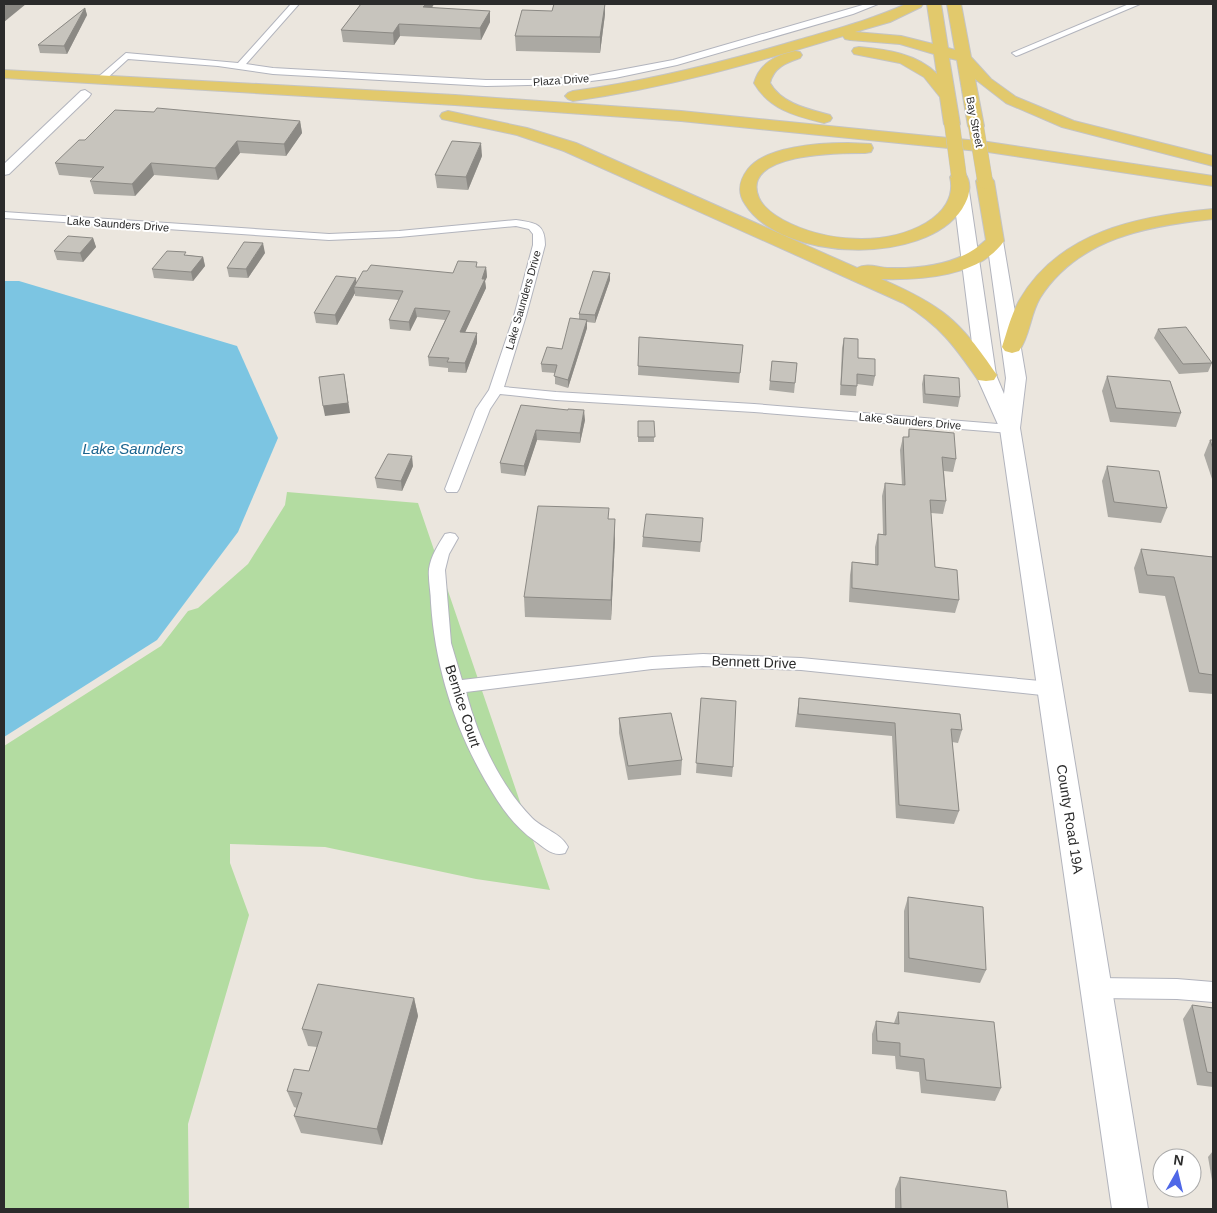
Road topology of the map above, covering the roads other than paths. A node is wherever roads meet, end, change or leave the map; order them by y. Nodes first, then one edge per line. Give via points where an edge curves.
1 (295, 4) edge
2 (874, 4) edge
3 (916, 4) edge
4 (934, 4) edge
5 (954, 4) edge
6 (1136, 4) edge
7 (815, 40) junction
8 (940, 50) junction
9 (1016, 53) dead end
10 (963, 58) junction
11 (239, 67) junction
12 (101, 79) junction
13 (6, 82) edge
14 (196, 85) junction
15 (66, 93) dead end
16 (85, 94) junction
17 (947, 94) junction
18 (110, 95) dead end
19 (451, 108) junction
20 (428, 115) dead end
21 (913, 138) junction
22 (880, 147) junction
23 (1213, 161) edge
24 (4, 171) edge
25 (1213, 181) edge
26 (960, 184) junction
27 (1213, 194) edge
28 (4, 214) edge
29 (1213, 214) edge
30 (995, 241) junction
31 (970, 259) junction
32 (826, 261) junction
33 (1012, 347) junction
34 (986, 375) junction
35 (496, 390) junction
36 (1010, 429) junction
37 (452, 489) dead end
38 (450, 538) dead end
39 (457, 687) junction
40 (1050, 688) junction
41 (558, 847) dead end
42 (1096, 988) junction
43 (1213, 992) edge
44 (1130, 1209) edge

1 - 11 street
2 - 11 street, Plaza Drive via 654,67 589,79 511,84 273,72
3 - 7 main road via 885,19
4 - 8 main road, Bay Street
5 - 10 main road, Bay Street
6 - 9 street
7 - 8 main road via 871,36
7 - 19 main road via 628,89
8 - 10 main road
8 - 17 main road, Bay Street
10 - 23 main road via 1011,100 1042,114 1068,124
10 - 30 main road, Bay Street, bridge
11 - 12 street, Plaza Drive via 173,58 126,56
12 - 13 main road via 58,88
12 - 14 main road
14 - 16 main road via 120,88
14 - 19 main road
15 - 16 main road
16 - 18 main road
16 - 24 street
17 - 21 main road via 930,75 911,63 885,55 839,50 803,53 771,65 763,77 765,89 779,102 803,112
17 - 26 main road, Bay Street, bridge
19 - 20 main road
19 - 21 main road via 681,116
19 - 22 main road
19 - 32 main road via 570,147
21 - 25 main road via 1050,155
22 - 26 main road via 810,150 777,158 753,174 747,186 749,197 761,214 804,236 864,244 898,240 944,221
22 - 27 main road via 1049,167
26 - 31 main road
28 - 35 street, Lake Saunders Drive via 329,237 516,223 532,226 539,234 539,245
29 - 33 main road via 1132,227 1065,257 1029,299
30 - 31 main road via 982,254
30 - 33 main road
31 - 32 main road via 930,271 896,274 857,270
31 - 34 main road
32 - 34 main road via 927,308 950,325
33 - 36 main road via 1016,378
34 - 36 main road
35 - 36 street, Lake Saunders Drive
35 - 37 street via 483,409
36 - 40 main road, County Road 19A
38 - 39 street, Bernice Court via 437,570 443,643
39 - 40 street, Bennett Drive via 652,663 712,660 801,664
39 - 41 street, Bernice Court via 466,725 509,804 527,824
40 - 42 main road, County Road 19A
42 - 43 street
42 - 44 main road, County Road 19A

